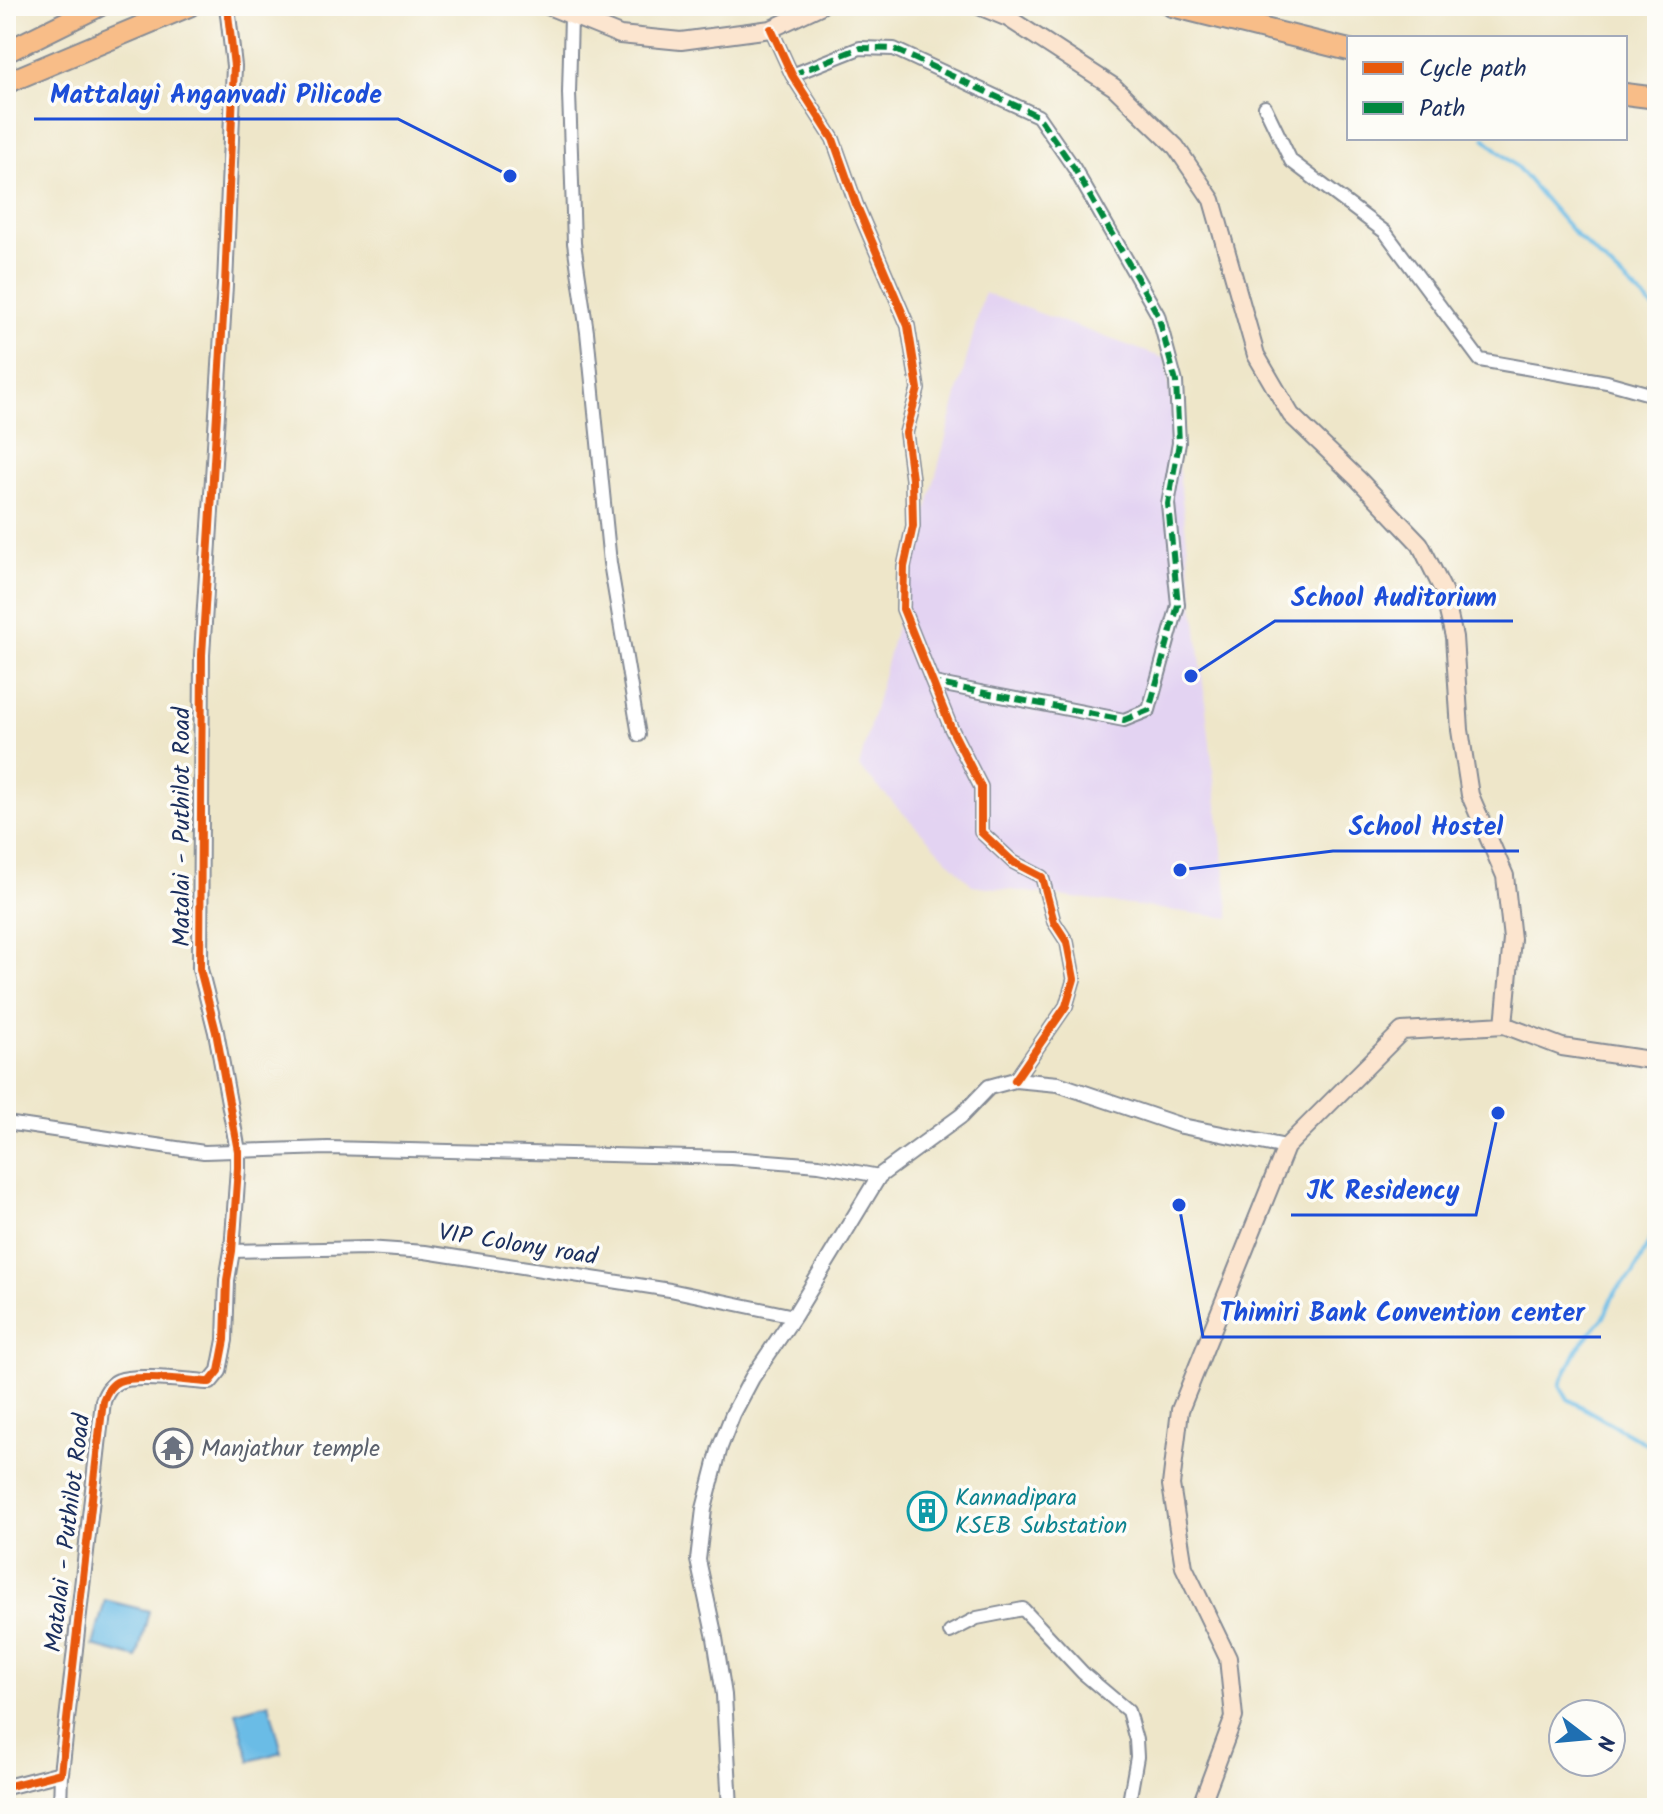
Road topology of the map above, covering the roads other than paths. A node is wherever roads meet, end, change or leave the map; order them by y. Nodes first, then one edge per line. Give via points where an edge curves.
1 (99, 6) edge
2 (227, 6) edge
3 (548, 6) edge
4 (820, 6) edge
5 (979, 6) edge
6 (1172, 6) edge
7 (190, 7) edge
8 (571, 16) junction
9 (771, 29) junction
10 (1347, 50) edge
11 (6, 52) edge
12 (792, 75) junction
13 (6, 83) edge
14 (1627, 94) edge
15 (1657, 98) edge
16 (1265, 107) dead end
17 (1657, 396) edge
18 (934, 683) junction
19 (639, 735) dead end
20 (1504, 1025) junction
21 (1657, 1061) edge
22 (1015, 1080) junction
23 (6, 1123) edge
24 (1286, 1147) junction
25 (238, 1151) junction
26 (879, 1176) junction
27 (232, 1251) junction
28 (794, 1316) junction
29 (950, 1632) dead end
30 (61, 1773) junction
31 (6, 1787) edge
32 (60, 1808) edge
33 (730, 1808) edge
34 (1128, 1808) edge
35 (1200, 1808) edge

1 - 11 highway
2 - 25 street, Matalai - Puthilot Road via 234,66 202,655 200,969
3 - 8 main road
4 - 9 main road
5 - 20 main road via 1008,18 1114,87 1176,147 1212,200 1256,355 1291,415 1420,544 1438,578 1454,637 1470,795 1505,876 1512,939
6 - 10 highway
7 - 13 highway
8 - 9 main road via 620,35 681,41
8 - 19 street via 574,243 610,563
9 - 12 street
12 - 18 street via 833,139 908,326 918,389 906,433 913,526 904,567 903,609
12 - 18 street via 860,48 894,49 1038,116 1158,315 1176,382 1179,443 1168,504 1178,605 1149,710 1124,720
14 - 15 highway
16 - 17 street via 1291,161 1385,232 1480,360
18 - 22 street via 981,787 981,832 1013,862 1042,877 1054,922 1067,942 1074,979 1066,1006
20 - 21 main road via 1562,1047
20 - 24 main road via 1402,1031
22 - 24 street via 1058,1084 1182,1126
22 - 26 street via 989,1087 961,1116
23 - 25 street via 204,1152
24 - 35 main road via 1180,1410 1171,1485 1184,1567 1228,1658 1234,1717
25 - 26 street via 328,1148 731,1158
25 - 27 street, Matalai - Puthilot Road
26 - 28 street
27 - 28 street, VIP Colony road via 425,1252 670,1290
27 - 30 street, Matalai - Puthilot Road via 225,1340 219,1371 210,1382 118,1381 103,1401
28 - 33 street via 733,1414 704,1509 698,1560 724,1695
29 - 34 street via 977,1618 1023,1609 1083,1673 1128,1711 1137,1757
30 - 31 street
30 - 32 street

